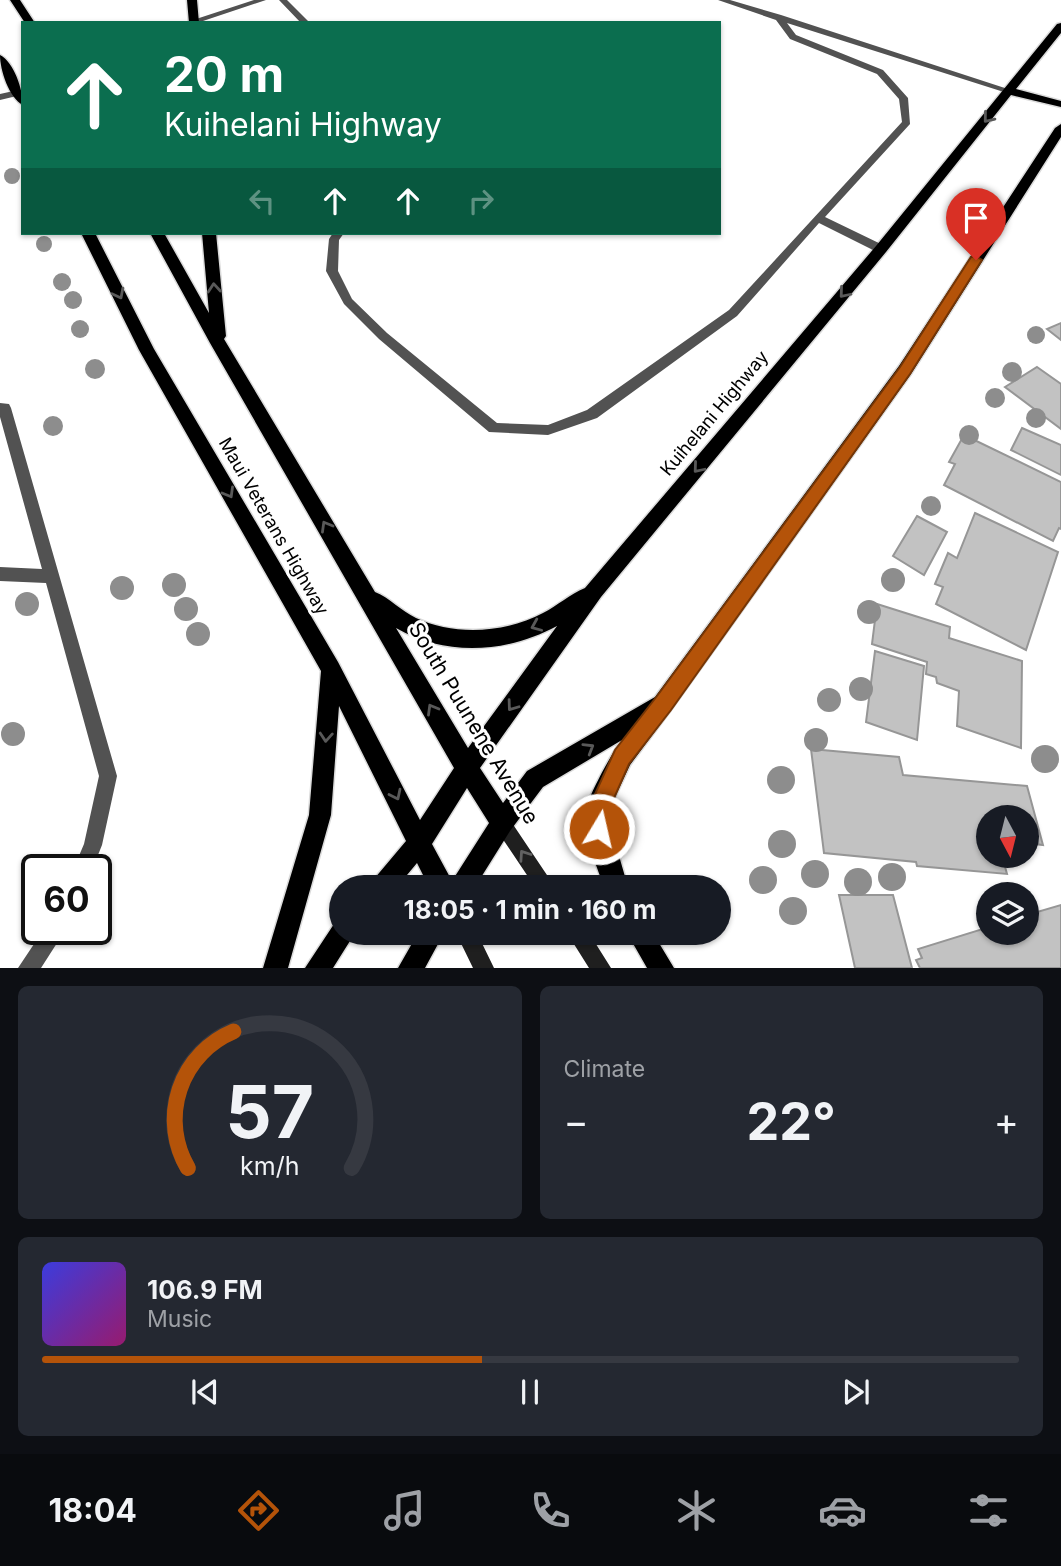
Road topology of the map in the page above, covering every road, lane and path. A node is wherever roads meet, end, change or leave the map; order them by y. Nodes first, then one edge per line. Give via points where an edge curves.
1 (192, 0) edge
2 (262, 0) edge
3 (283, 0) edge
4 (722, 0) edge
5 (17, 3) edge
6 (778, 17) junction
7 (29, 21) edge
8 (194, 21) edge
9 (197, 21) edge
10 (304, 21) edge
11 (21, 26) edge
12 (1061, 26) edge
13 (0, 58) edge
14 (1010, 91) junction
15 (21, 95) edge
16 (0, 97) edge
17 (1061, 104) edge
18 (1061, 128) edge
19 (818, 218) junction
20 (89, 235) edge
21 (158, 235) edge
22 (209, 235) edge
23 (337, 235) edge
24 (881, 249) junction
25 (218, 344) junction
26 (0, 408) edge
27 (0, 574) edge
28 (52, 576) junction
29 (360, 585) junction
30 (594, 591) junction
31 (331, 669) junction
32 (664, 703) junction
33 (467, 768) junction
34 (502, 823) junction
35 (420, 842) junction
36 (89, 854) edge
37 (392, 875) edge
38 (436, 875) edge
39 (469, 875) edge
40 (538, 875) edge
41 (612, 875) edge
42 (44, 945) edge
43 (334, 945) edge
44 (424, 945) edge
45 (472, 945) edge
46 (585, 945) edge
47 (647, 945) edge
48 (28, 968) edge
49 (275, 968) edge
50 (317, 968) edge
51 (410, 968) edge
52 (484, 968) edge
53 (601, 968) edge
54 (662, 968) edge

1 - 8 main road
2 - 9 lane
3 - 10 lane
4 - 6 lane
5 - 7 main road
5 - 11 main road
6 - 14 lane
6 - 19 lane via 793,37 880,72 903,99 906,122
12 - 14 main road, Kuihelani Highway
13 - 15 main road
14 - 17 main road
14 -> 24 main road, Kuihelani Highway
15 - 16 lane
18 - 32 main road via 905,370
19 - 23 lane via 733,313 592,414 548,430 494,428 383,336 348,301 332,271
19 - 24 lane
20 -> 31 main road, Maui Veterans Highway via 147,350
21 - 25 main road
25 -> 22 main road
24 -> 30 main road, Kuihelani Highway
29 -> 25 main road
26 - 28 lane via 4,408
27 - 28 lane
28 - 36 lane via 108,776
30 -> 29 main road via 534,627 499,638 462,639 410,626 382,608
33 -> 29 main road, South Puunene Avenue
30 -> 33 main road, Kuihelani Highway
31 -> 35 main road, Maui Veterans Highway
31 -> 49 main road via 320,815
34 -> 32 main road via 535,779
32 - 41 main road via 622,757 596,814
33 - 34 main road, South Puunene Avenue
33 - 35 main road, Kuihelani Highway
34 - 39 main road
40 -> 34 main road, South Puunene Avenue
35 - 37 main road, Kuihelani Highway
35 - 38 main road
42 - 48 lane
43 - 50 main road
44 - 51 main road
45 - 52 main road
46 - 53 main road
47 - 54 main road

